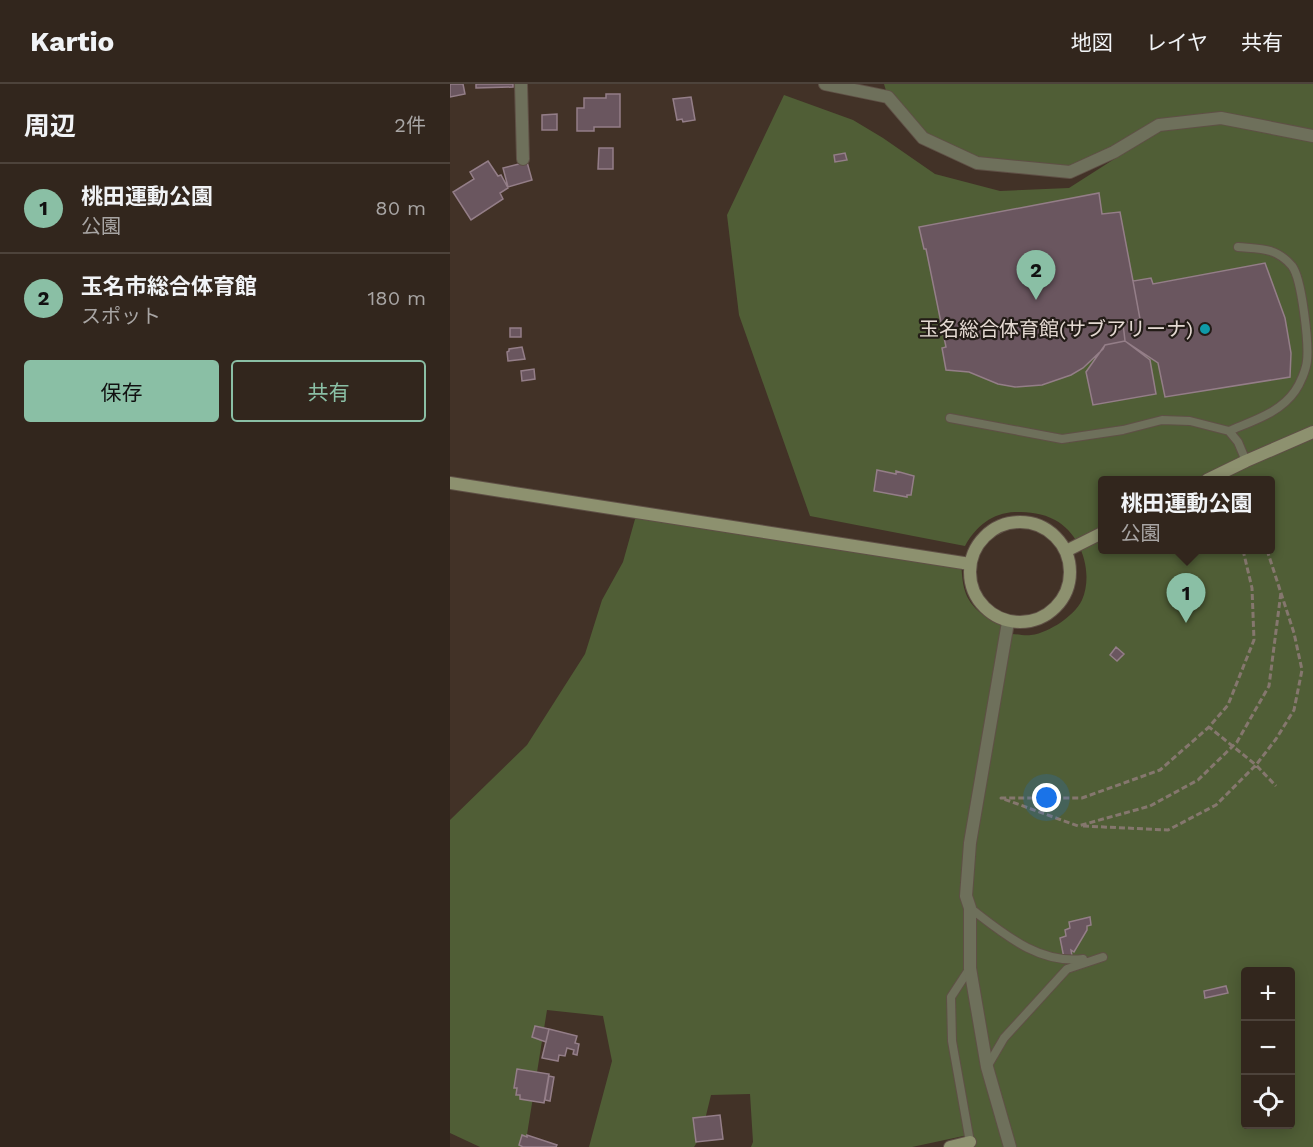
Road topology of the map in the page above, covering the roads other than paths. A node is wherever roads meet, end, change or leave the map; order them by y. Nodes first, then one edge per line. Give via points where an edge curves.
1 (521, 84) edge
2 (825, 84) edge
3 (1313, 136) edge
4 (523, 159) dead end
5 (1238, 247) dead end
6 (950, 418) dead end
7 (1229, 431) junction
8 (1313, 432) edge
9 (1246, 461) junction
10 (1215, 476) edge
11 (450, 483) edge
12 (1098, 535) edge
13 (1066, 551) junction
14 (970, 564) junction
15 (1008, 622) junction
16 (970, 908) junction
17 (970, 968) junction
18 (987, 1067) junction
19 (970, 1142) joint
20 (950, 1147) edge
21 (1010, 1147) edge

1 - 4 street
2 - 3 street via 888,97 923,138 977,163 1070,172 1159,125 1221,118
5 - 7 lane via 1270,249 1293,267 1304,307 1307,364 1295,391 1277,410
6 - 7 lane via 1062,439 1162,420 1190,421
7 - 9 lane
8 - 9 street
9 - 10 street
11 - 14 street
12 - 13 street
13 - 14 street via 1044,528 1013,522 984,536
13 - 15 street via 1070,583 1064,598 1040,619
14 - 15 street via 970,583 977,600
15 - 16 street via 970,843 966,896
16 - 17 street
16 - 18 lane via 1027,950 1069,961 1105,956 1067,969 1004,1038
17 - 18 street
17 - 19 lane via 951,997 952,1041
18 - 21 street
19 - 20 street

